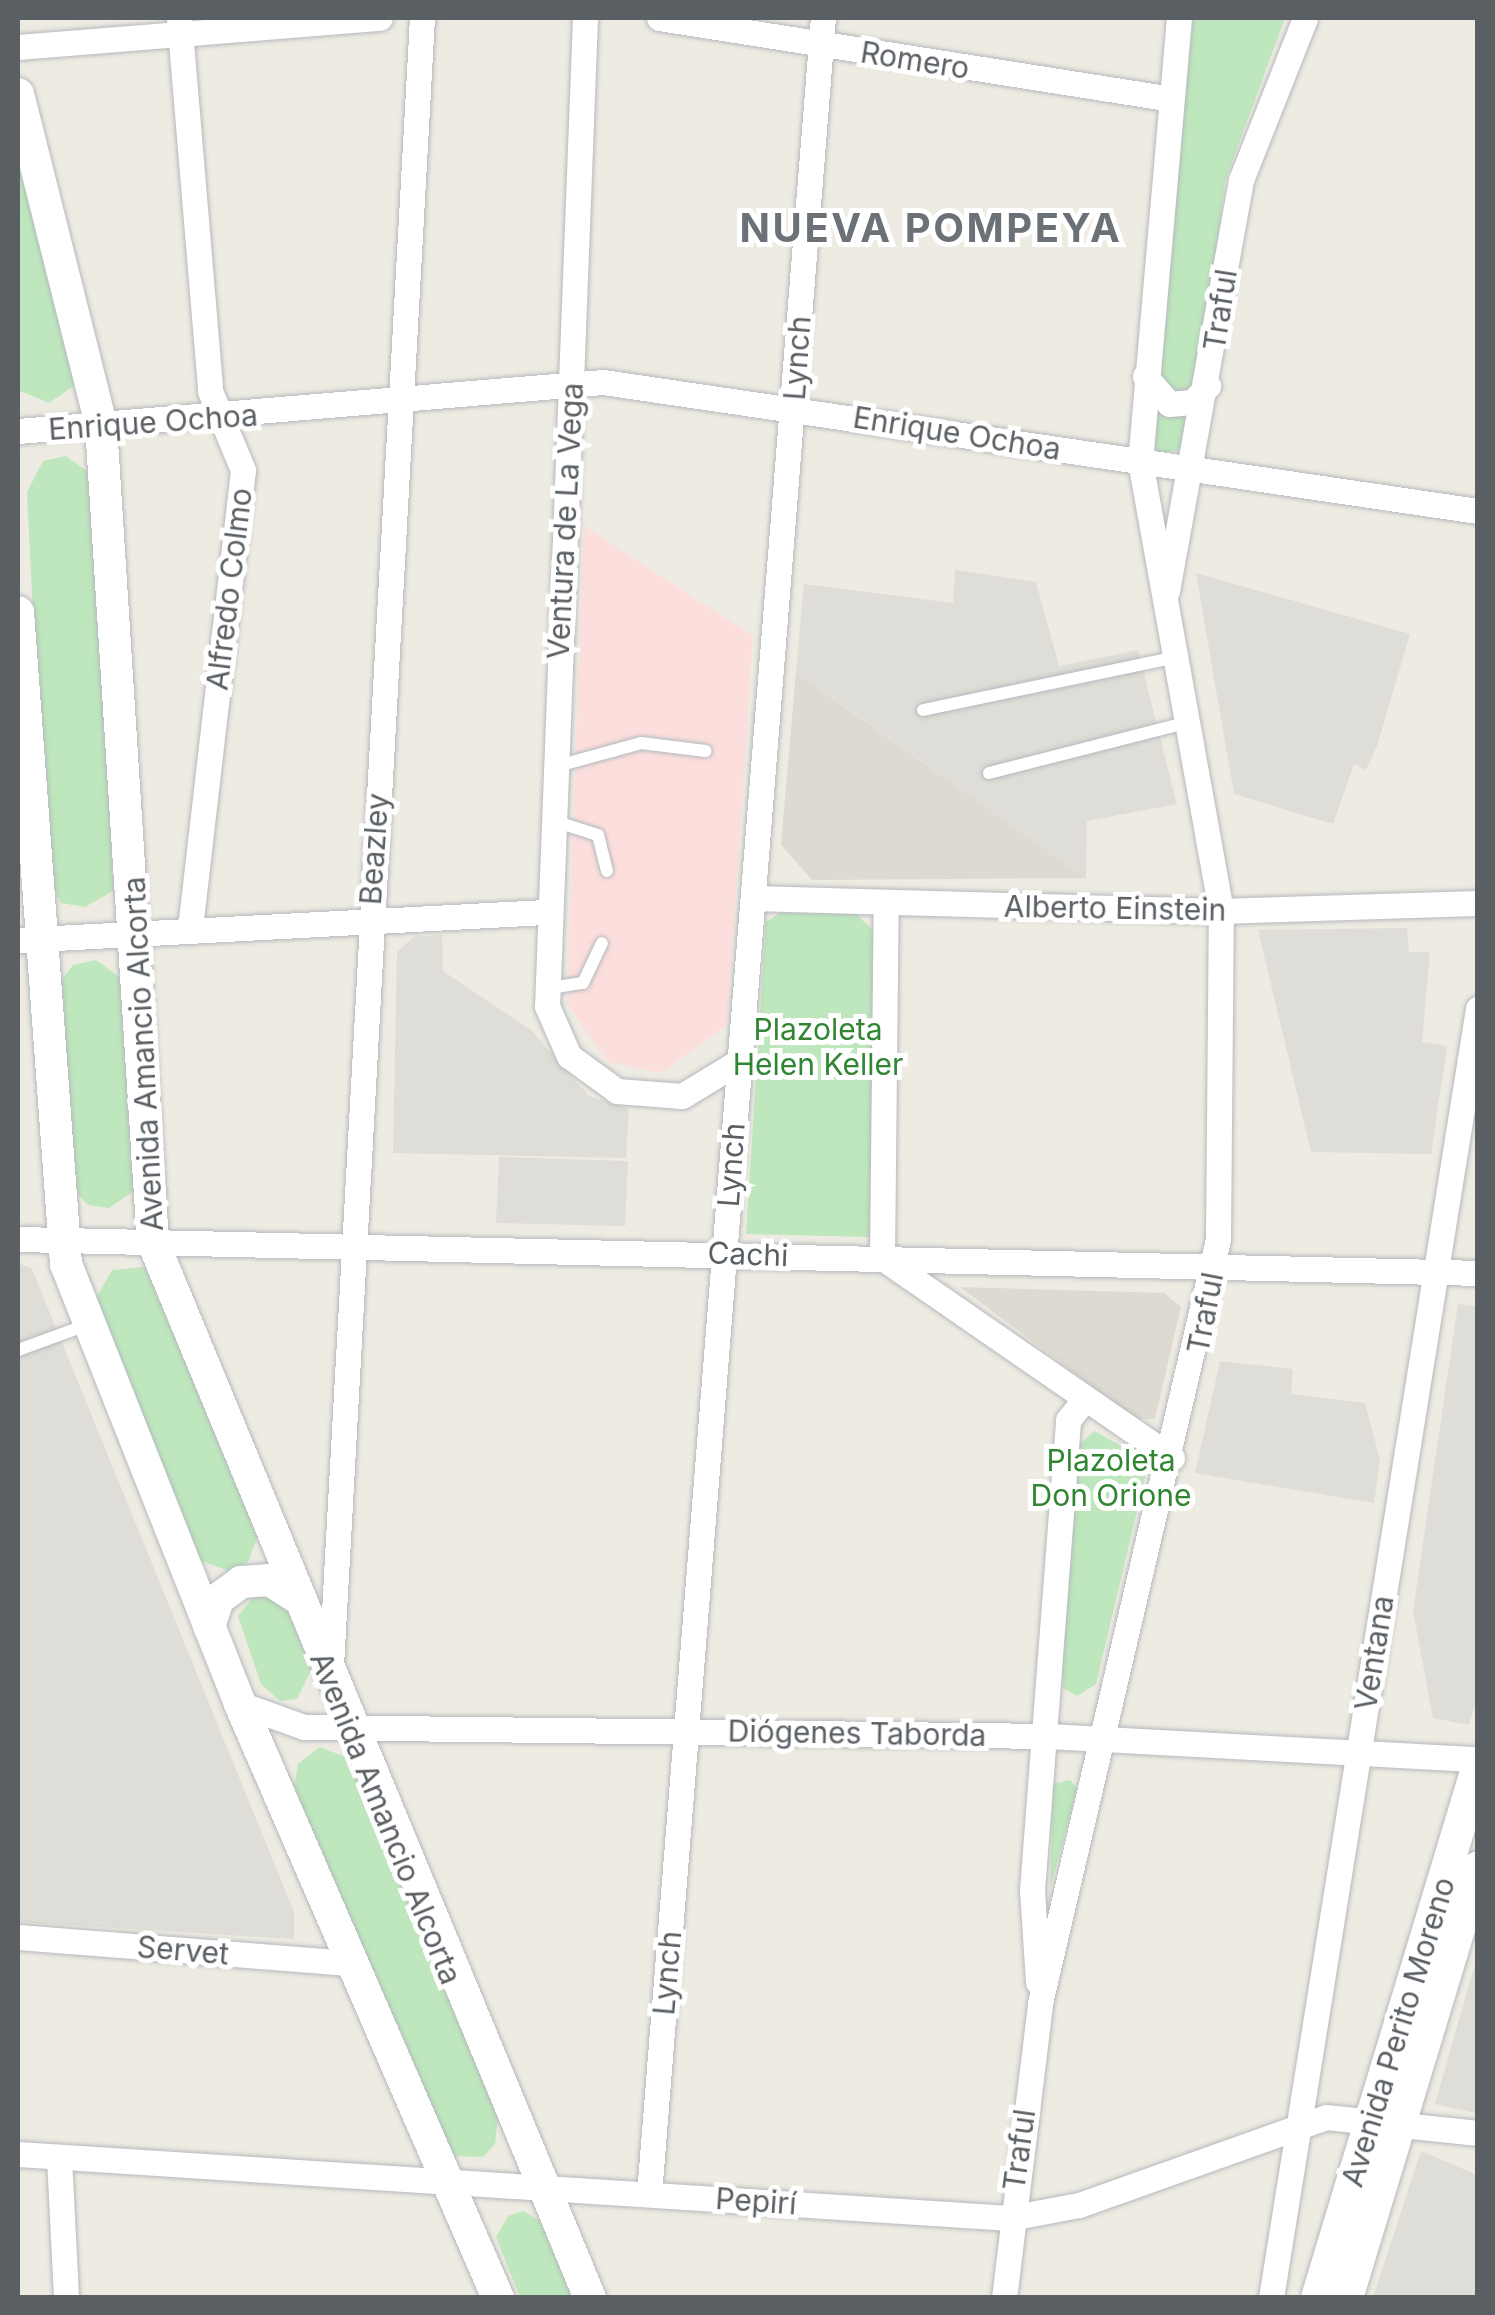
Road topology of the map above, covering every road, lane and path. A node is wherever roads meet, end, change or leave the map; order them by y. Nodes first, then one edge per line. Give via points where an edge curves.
1 (380, 18) edge
2 (422, 18) edge
3 (585, 18) edge
4 (659, 18) edge
5 (824, 18) edge
6 (1180, 18) edge
7 (1305, 18) edge
8 (180, 26) edge
9 (821, 45) junction
10 (18, 47) edge
11 (18, 94) edge
12 (1172, 98) junction
13 (1145, 376) junction
14 (572, 386) junction
15 (1208, 386) junction
16 (402, 402) junction
17 (794, 407) junction
18 (220, 418) junction
19 (101, 425) junction
20 (18, 431) edge
21 (1140, 463) junction
22 (1192, 470) junction
23 (1478, 511) edge
24 (1163, 610) junction
25 (18, 612) edge
26 (1172, 658) junction
27 (924, 710) dead end
28 (1184, 723) junction
29 (706, 751) dead end
30 (554, 767) junction
31 (988, 773) dead end
32 (551, 820) junction
33 (607, 871) dead end
34 (753, 898) junction
35 (1478, 903) edge
36 (886, 904) junction
37 (1221, 911) junction
38 (545, 912) junction
39 (370, 920) junction
40 (190, 929) junction
41 (137, 933) junction
42 (29, 939) edge
43 (602, 943) dead end
44 (544, 990) junction
45 (1478, 1009) edge
46 (738, 1062) junction
47 (18, 1239) edge
48 (60, 1240) junction
49 (153, 1242) junction
50 (355, 1248) junction
51 (725, 1252) junction
52 (882, 1258) junction
53 (1214, 1268) junction
54 (1436, 1272) junction
55 (1478, 1273) edge
56 (89, 1324) junction
57 (18, 1350) edge
58 (1084, 1400) junction
59 (1172, 1458) junction
60 (295, 1596) junction
61 (209, 1626) junction
62 (330, 1680) junction
63 (240, 1704) junction
64 (349, 1726) junction
65 (686, 1730) junction
66 (1047, 1736) junction
67 (1105, 1738) junction
68 (1359, 1748) junction
69 (1478, 1762) edge
70 (1478, 1867) edge
71 (18, 1937) edge
72 (350, 1963) junction
73 (1040, 2003) junction
74 (1388, 2118) junction
75 (1300, 2125) junction
76 (1478, 2133) edge
77 (18, 2154) edge
78 (58, 2158) junction
79 (442, 2184) junction
80 (538, 2188) junction
81 (649, 2194) junction
82 (1010, 2218) junction
83 (66, 2298) edge
84 (498, 2298) edge
85 (590, 2298) edge
86 (1004, 2298) edge
87 (1270, 2298) edge
88 (1317, 2298) edge
89 (1347, 2298) edge

1 - 8 street
2 - 16 street, Beazley
3 - 14 street, Ventura de La Vega
4 - 9 street, Romero
5 - 9 street, Lynch
6 - 12 street, Traful
7 - 15 street, Traful via 1241,180
8 - 10 street
8 - 18 street, Alfredo Colmo
9 - 12 street, Romero
9 - 17 street, Lynch
11 - 19 main road, Avenida Amancio Alcorta
12 - 13 street, Traful
13 - 15 street via 1170,404 1192,402
13 - 21 street, Traful
14 - 16 street, Enrique Ochoa
14 - 17 street, Enrique Ochoa
14 - 30 street, Ventura de La Vega
15 - 22 street, Traful
16 - 18 street, Enrique Ochoa
16 - 39 street, Beazley
17 - 21 street, Enrique Ochoa
17 - 34 street, Lynch
18 - 19 street, Enrique Ochoa
18 - 40 street, Alfredo Colmo via 242,470
19 - 20 street, Enrique Ochoa
19 - 41 main road, Avenida Amancio Alcorta
21 - 22 street, Enrique Ochoa
21 - 24 street, Traful
22 - 23 street, Enrique Ochoa
22 - 24 street, Traful
24 - 26 street, Traful
25 - 42 main road
26 - 27 lane
26 - 28 street, Traful
28 - 31 lane
28 - 37 street, Traful
29 - 30 lane via 642,744
30 - 32 street, Ventura de La Vega
32 - 33 lane via 598,836
32 - 38 street, Ventura de La Vega
34 - 36 street, Alberto Einstein
34 - 46 street, Lynch
35 - 37 street, Alberto Einstein
36 - 37 street, Alberto Einstein
36 - 52 street
37 - 53 street, Traful
38 - 39 street
38 - 44 street, Ventura de La Vega
39 - 40 street
39 - 50 street, Beazley
40 - 41 street
41 - 42 street
41 - 49 main road, Avenida Amancio Alcorta
42 - 48 main road
43 - 44 lane via 583,983
44 - 46 street, Ventura de La Vega via 550,1023 590,1078 618,1091 682,1096
45 - 54 street, Ventana
46 - 51 street, Lynch
47 - 48 street, Cachi
48 - 49 street, Cachi
48 - 56 main road
49 - 50 street, Cachi
49 - 60 main road, Avenida Amancio Alcorta
50 - 51 street, Cachi
50 - 62 street, Beazley
51 - 52 street, Cachi
51 - 65 street, Lynch
52 - 53 street, Cachi
52 - 58 street
53 - 54 street, Cachi
53 - 59 street, Traful
54 - 55 street, Cachi
54 - 68 street, Ventana
56 - 57 lane
56 - 61 main road
58 - 59 street
58 - 66 street, Traful via 1068,1420
59 - 67 street, Traful
60 - 61 main road via 270,1580 241,1582 218,1599
60 - 62 main road, Avenida Amancio Alcorta
61 - 63 main road
62 - 64 main road, Avenida Amancio Alcorta
63 - 64 street, Diógenes Taborda via 287,1726
63 - 72 main road
64 - 65 street, Diógenes Taborda
64 - 80 main road, Avenida Amancio Alcorta
65 - 66 street, Diógenes Taborda
65 - 81 street, Lynch
66 - 67 street, Diógenes Taborda
66 - 73 street, Traful via 1032,1890
67 - 68 street, Diógenes Taborda
67 - 73 street, Traful
68 - 69 street, Diógenes Taborda
68 - 75 street, Ventana
69 - 74 main road, Avenida Perito Moreno
70 - 74 main road, Avenida Perito Moreno
71 - 72 street, Servet
72 - 79 main road
73 - 82 street, Traful
74 - 75 street, Pepirí
74 - 76 street, Pepirí
74 - 88 main road, Avenida Perito Moreno
74 - 89 main road, Avenida Perito Moreno
75 - 82 street, Pepirí via 1079,2205
75 - 87 street, Ventana
77 - 78 street, Pepirí
78 - 79 street, Pepirí
78 - 83 street
79 - 80 street, Pepirí
79 - 84 main road
80 - 81 street, Pepirí
80 - 85 main road, Avenida Amancio Alcorta
81 - 82 street, Pepirí
82 - 86 street, Traful

